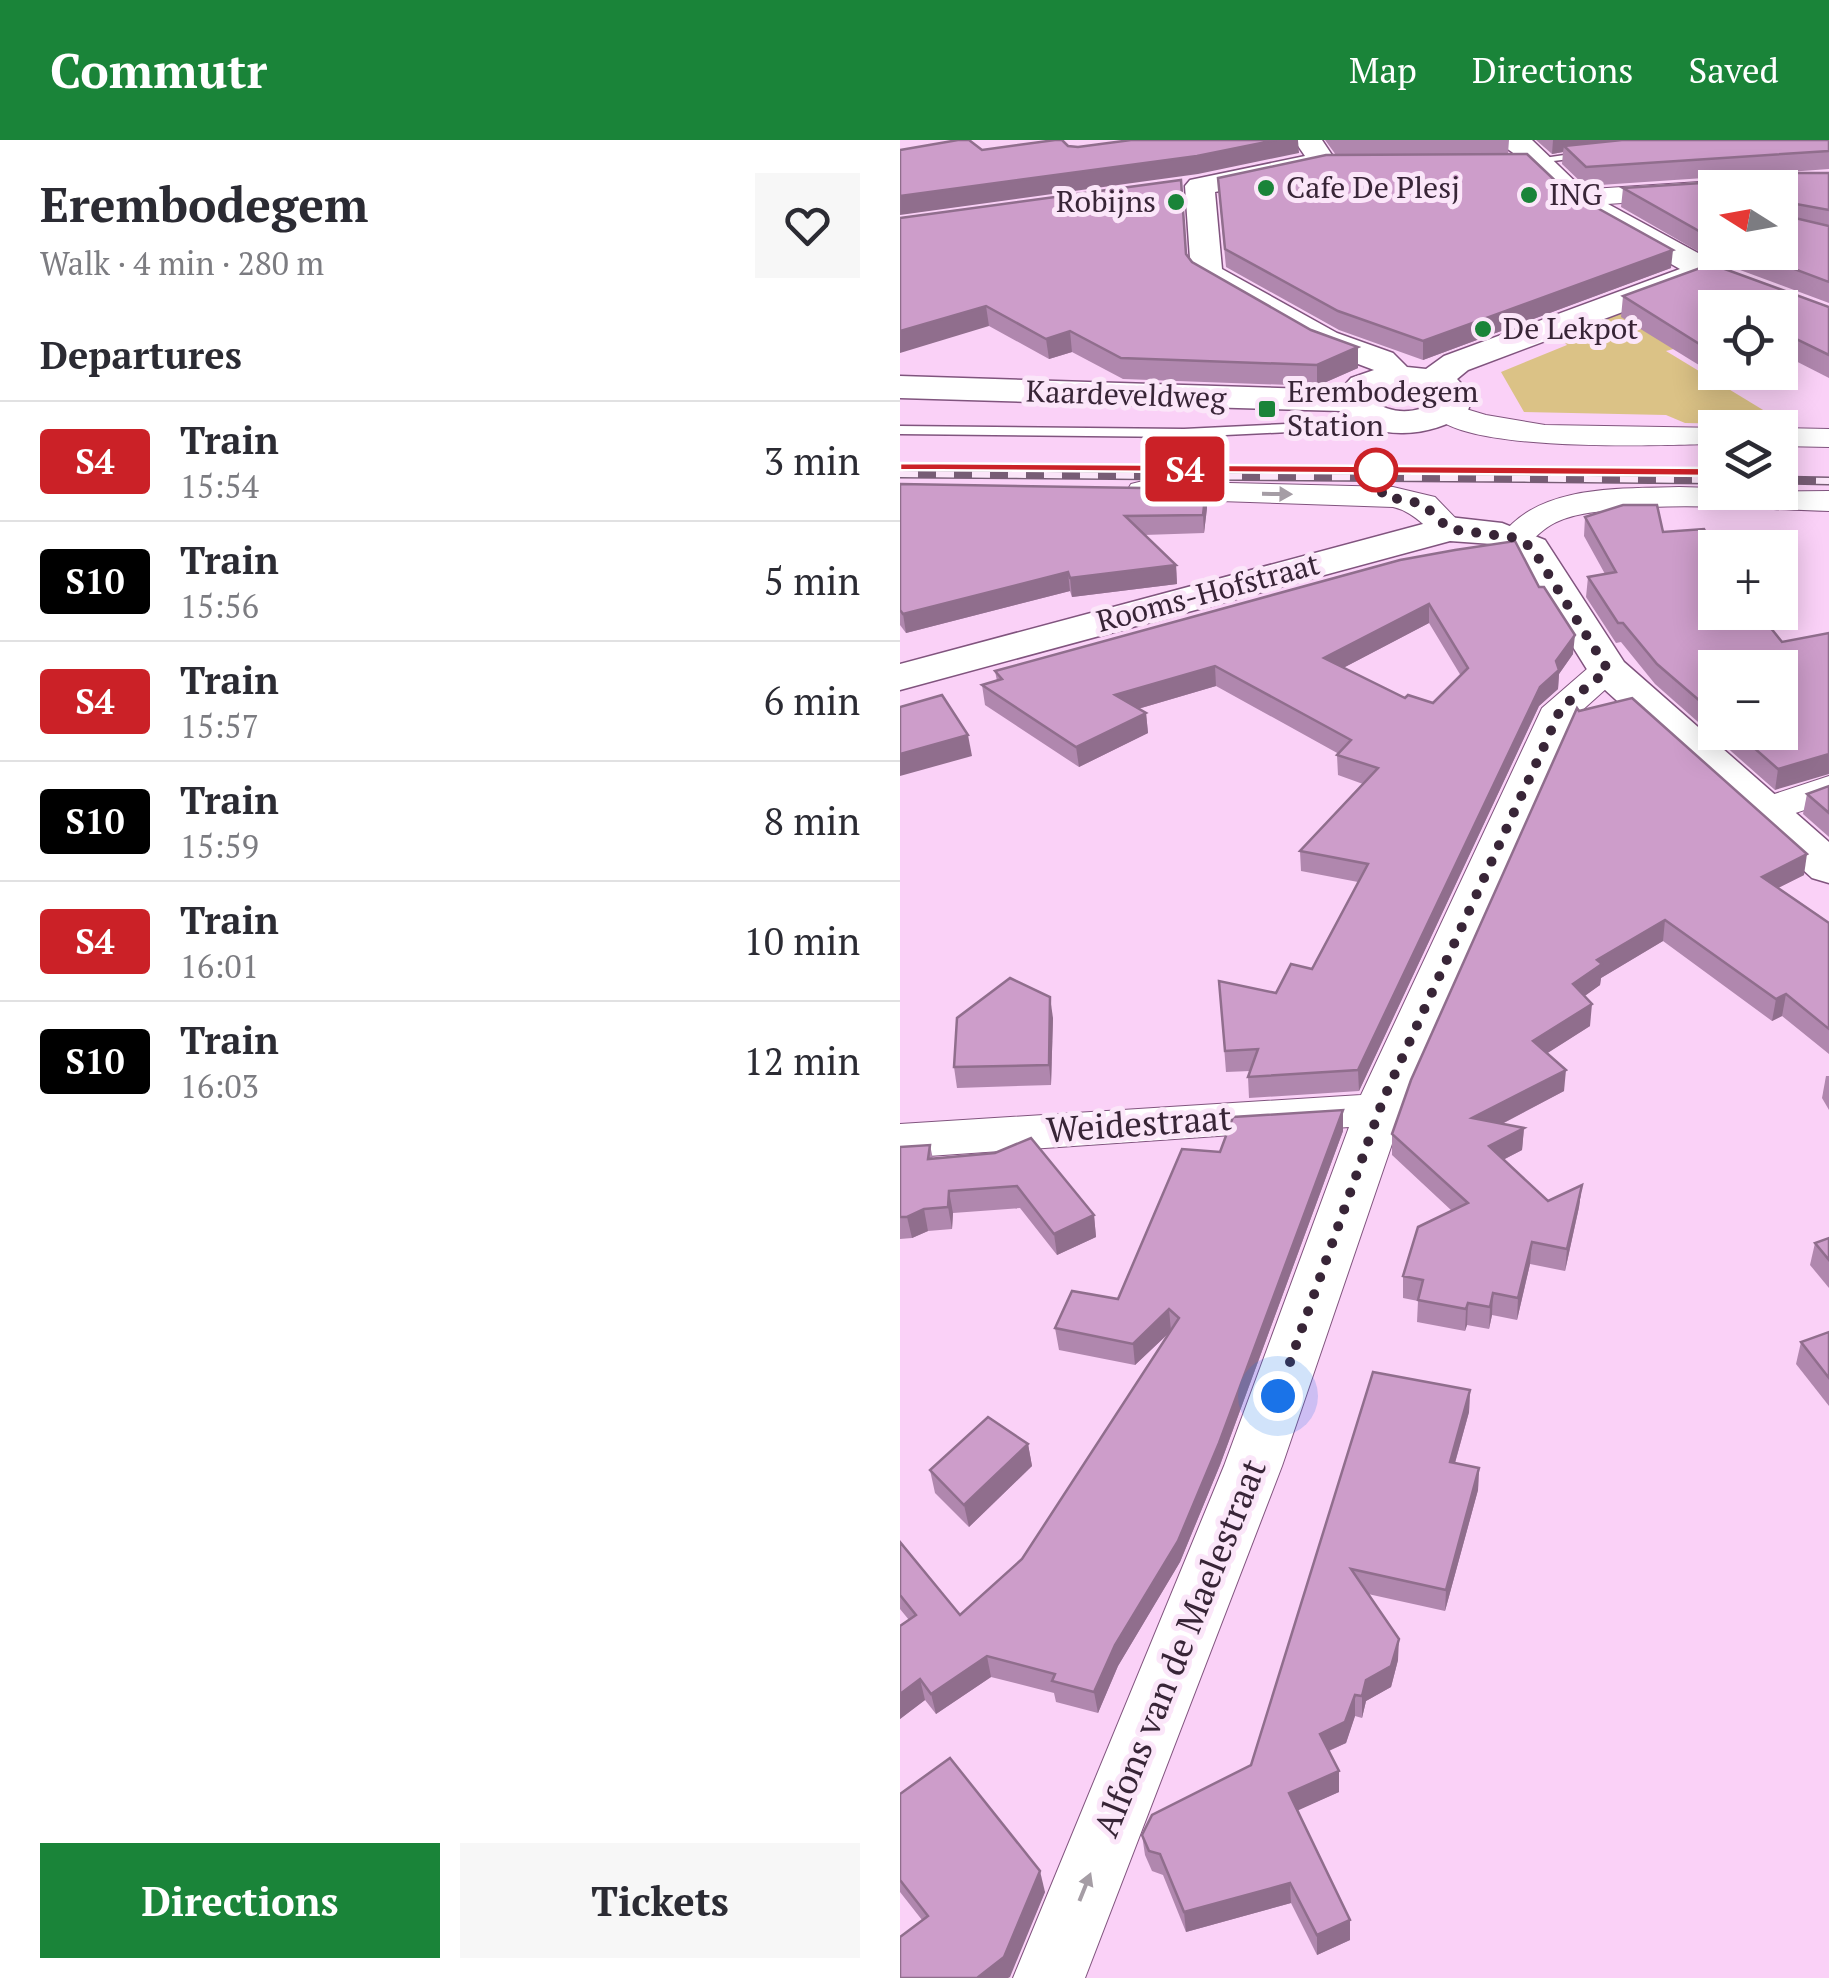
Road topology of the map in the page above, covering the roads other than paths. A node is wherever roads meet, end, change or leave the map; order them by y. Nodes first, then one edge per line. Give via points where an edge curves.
1 (1308, 140) edge
2 (1508, 140) edge
3 (1602, 154) edge
4 (1536, 160) junction
5 (1698, 191) edge
6 (1576, 198) junction
7 (1698, 266) joint
8 (1709, 270) edge
9 (1731, 278) edge
10 (1394, 377) junction
11 (900, 387) edge
12 (1439, 396) junction
13 (1360, 408) junction
14 (900, 430) edge
15 (1698, 436) edge
16 (1798, 437) edge
17 (1829, 438) edge
18 (1106, 491) edge
19 (1829, 501) edge
20 (1449, 529) junction
21 (1517, 538) junction
22 (1608, 670) junction
23 (900, 677) edge
24 (1829, 788) edge
25 (1765, 811) junction
26 (1829, 868) edge
27 (1379, 1114) junction
28 (900, 1141) edge
29 (1049, 1978) edge

1 - 10 street via 1317,162 1190,187 1206,273 1326,340 1381,360
2 - 4 street
3 - 4 lane
4 - 6 street
5 - 6 street
6 - 7 street
7 - 12 street via 1697,273 1456,363
8 - 9 street
10 - 12 street
10 - 13 street via 1354,392
11 - 13 street, Kaardeveldweg
12 - 13 street, Kaardeveldweg via 1400,421
12 - 15 street via 1504,431
13 - 14 lane via 1330,426 1184,433
16 - 17 street
18 -> 20 street via 1393,497 1423,504
19 - 21 street via 1578,504 1540,518
20 - 21 street, Rooms-Hofstraat
20 - 23 street, Rooms-Hofstraat
21 - 22 street via 1543,562
22 - 25 street
22 - 27 street, Alfons van de Maelestraat via 1561,708
24 - 25 street
25 - 26 street
27 - 28 street, Weidestraat via 1342,1110
29 -> 27 street, Alfons van de Maelestraat via 1253,1466

